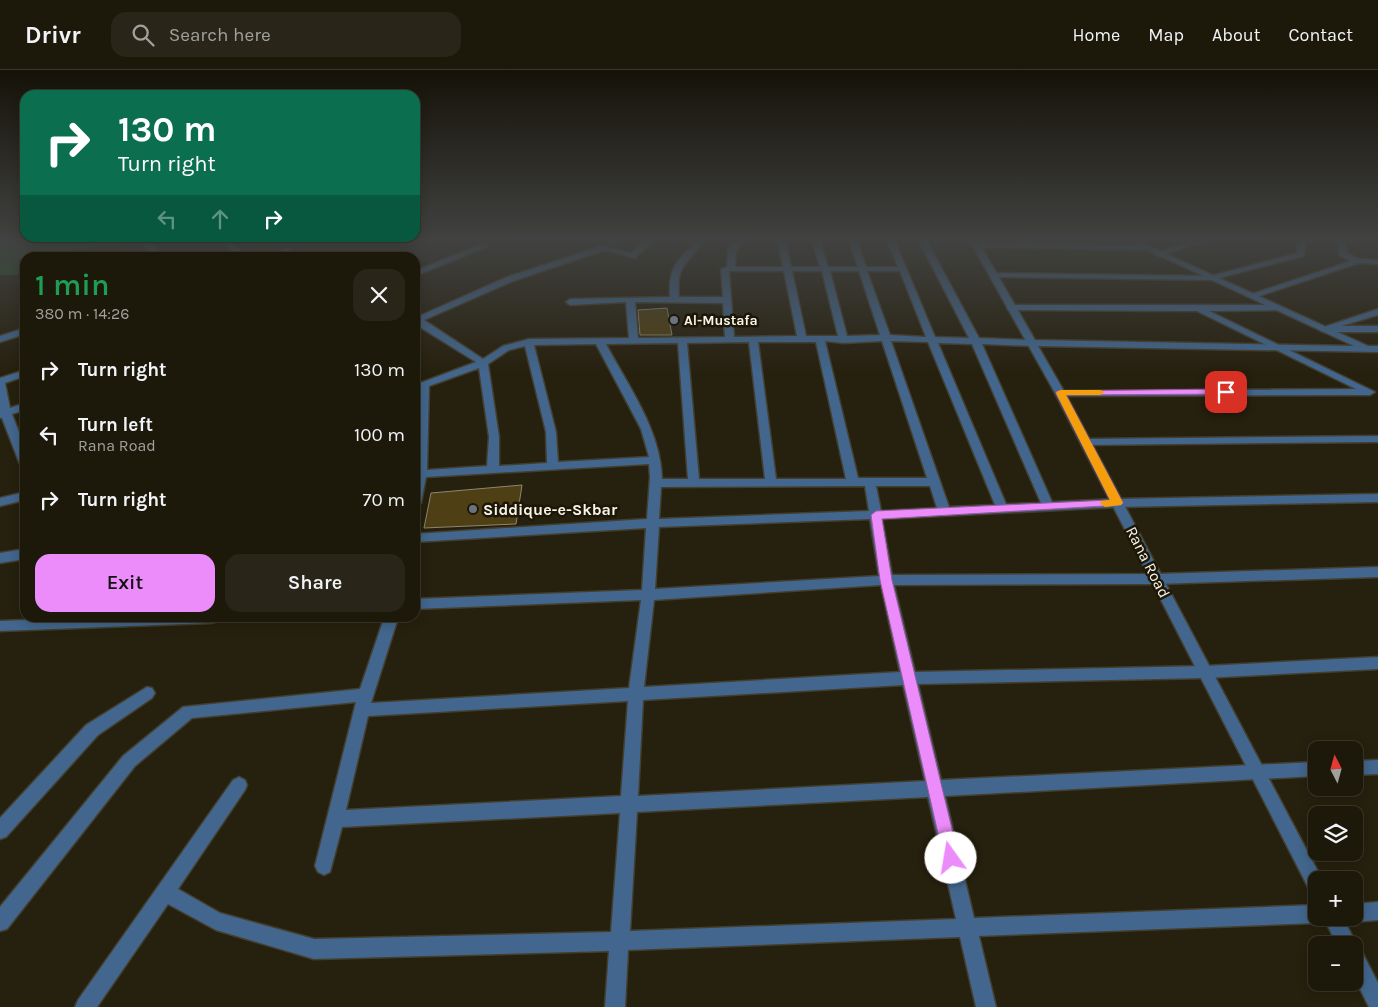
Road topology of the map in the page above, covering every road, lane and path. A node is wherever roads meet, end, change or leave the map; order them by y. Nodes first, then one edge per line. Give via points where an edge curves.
1 (498, 285) edge
2 (674, 285) edge
3 (726, 285) edge
4 (791, 285) edge
5 (829, 285) edge
6 (866, 285) edge
7 (909, 285) edge
8 (946, 285) edge
9 (998, 285) edge
10 (1226, 285) edge
11 (1286, 285) edge
12 (1250, 296) junction
13 (630, 300) junction
14 (675, 300) junction
15 (727, 300) junction
16 (570, 302) dead end
17 (1011, 308) junction
18 (1197, 308) junction
19 (1278, 308) junction
20 (1378, 312) edge
21 (420, 318) edge
22 (420, 323) edge
23 (1323, 328) junction
24 (1378, 329) edge
25 (20, 333) edge
26 (885, 338) junction
27 (0, 339) edge
28 (682, 339) junction
29 (599, 340) junction
30 (634, 340) junction
31 (730, 340) junction
32 (753, 340) junction
33 (802, 340) junction
34 (820, 340) junction
35 (844, 340) junction
36 (933, 341) junction
37 (530, 342) junction
38 (976, 342) junction
39 (1032, 343) junction
40 (1282, 348) junction
41 (1375, 351) edge
42 (483, 363) junction
43 (20, 375) edge
44 (0, 382) edge
45 (420, 386) edge
46 (1060, 393) junction
47 (1374, 394) edge
48 (20, 408) edge
49 (3, 414) edge
50 (420, 430) edge
51 (1378, 439) edge
52 (1086, 442) junction
53 (20, 451) edge
54 (654, 460) junction
55 (553, 466) junction
56 (493, 470) junction
57 (421, 474) junction
58 (420, 479) edge
59 (853, 482) junction
60 (870, 482) junction
61 (934, 482) junction
62 (656, 483) junction
63 (694, 483) junction
64 (772, 483) junction
65 (20, 497) edge
66 (1378, 498) edge
67 (0, 502) edge
68 (1118, 503) junction
69 (1048, 506) junction
70 (1002, 508) junction
71 (944, 510) junction
72 (876, 515) junction
73 (654, 523) junction
74 (420, 542) edge
75 (20, 555) edge
76 (0, 558) edge
77 (1378, 572) edge
78 (1157, 579) junction
79 (886, 580) junction
80 (648, 595) junction
81 (420, 604) edge
82 (56, 622) edge
83 (390, 622) edge
84 (0, 626) edge
85 (1378, 664) edge
86 (1205, 672) junction
87 (909, 678) junction
88 (147, 693) dead end
89 (636, 694) junction
90 (364, 702) junction
91 (1378, 767) edge
92 (1363, 768) edge
93 (1308, 770) edge
94 (1257, 772) junction
95 (239, 785) dead end
96 (936, 789) junction
97 (629, 802) junction
98 (335, 818) junction
99 (0, 831) edge
100 (324, 866) dead end
101 (1309, 871) edge
102 (165, 892) junction
103 (1378, 911) edge
104 (1363, 912) edge
105 (1308, 914) edge
106 (0, 922) edge
107 (966, 928) junction
108 (619, 941) junction
109 (1363, 975) edge
110 (1378, 1004) edge
111 (84, 1007) edge
112 (614, 1007) edge
113 (986, 1007) edge

1 - 21 street
2 - 14 street
3 - 15 street
4 - 33 street
5 - 35 street
6 - 26 street
7 - 36 street
8 - 38 street
9 - 17 street, Rana Road
10 - 12 street
11 - 12 street
12 - 19 street
13 - 14 street
13 - 16 street
13 - 30 street
14 - 15 street
15 - 31 street
17 - 18 street
17 - 39 street, Rana Road
18 - 19 street
18 - 40 street
19 - 23 street
20 - 23 street
22 - 42 street
23 - 24 street
23 - 41 street
25 - 27 street
26 - 35 street
26 - 36 street
26 - 61 street
28 - 30 street
28 - 31 street
28 - 63 street
29 - 30 street
29 - 37 street
29 - 54 street via 646,429
31 - 32 street
32 - 33 street
32 - 64 street
33 - 34 street
34 - 35 street
34 - 59 street
36 - 38 street
36 - 70 street
37 - 42 street via 506,348
37 - 55 street via 551,432
38 - 39 street
38 - 69 street
39 - 40 street
39 - 46 street, Rana Road
40 - 41 street
40 - 47 street
42 - 45 street
42 - 56 street via 494,437
43 - 44 street
44 - 49 street
46 - 47 street
46 - 52 street, Rana Road
48 - 49 street
49 - 53 street
50 - 57 street
51 - 52 street
52 - 68 street, Rana Road
54 - 55 street
54 - 62 street
55 - 56 street
56 - 57 street
57 - 58 street
59 - 60 street
59 - 64 street
60 - 61 street
60 - 72 street
61 - 71 street
62 - 63 street
62 - 73 street
63 - 64 street
65 - 67 street
66 - 68 street
68 - 69 street
68 - 78 street, Rana Road
69 - 70 street
70 - 71 street
71 - 72 street
72 - 73 street
72 - 79 street
73 - 74 street
73 - 80 street
75 - 76 street
77 - 78 street
78 - 79 street
78 - 86 street, Rana Road
79 - 80 street
79 - 87 street
80 - 81 street
80 - 89 street
82 - 84 street
83 - 90 street
85 - 86 street
86 - 87 street
86 - 94 street, Rana Road
87 - 89 street
87 - 96 street
88 - 99 street via 92,730
89 - 90 street
89 - 97 street
90 - 98 street
90 - 106 street via 188,712 129,761
91 - 92 street
93 - 94 street
94 - 96 street
94 - 101 street, Rana Road
95 - 102 street
96 - 97 street
96 - 107 street
97 - 98 street
97 - 108 street
98 - 100 street
102 - 108 street via 216,920 314,949
102 - 111 street
103 - 104 street
105 - 107 street
107 - 108 street
107 - 113 street
108 - 112 street
109 - 110 street

